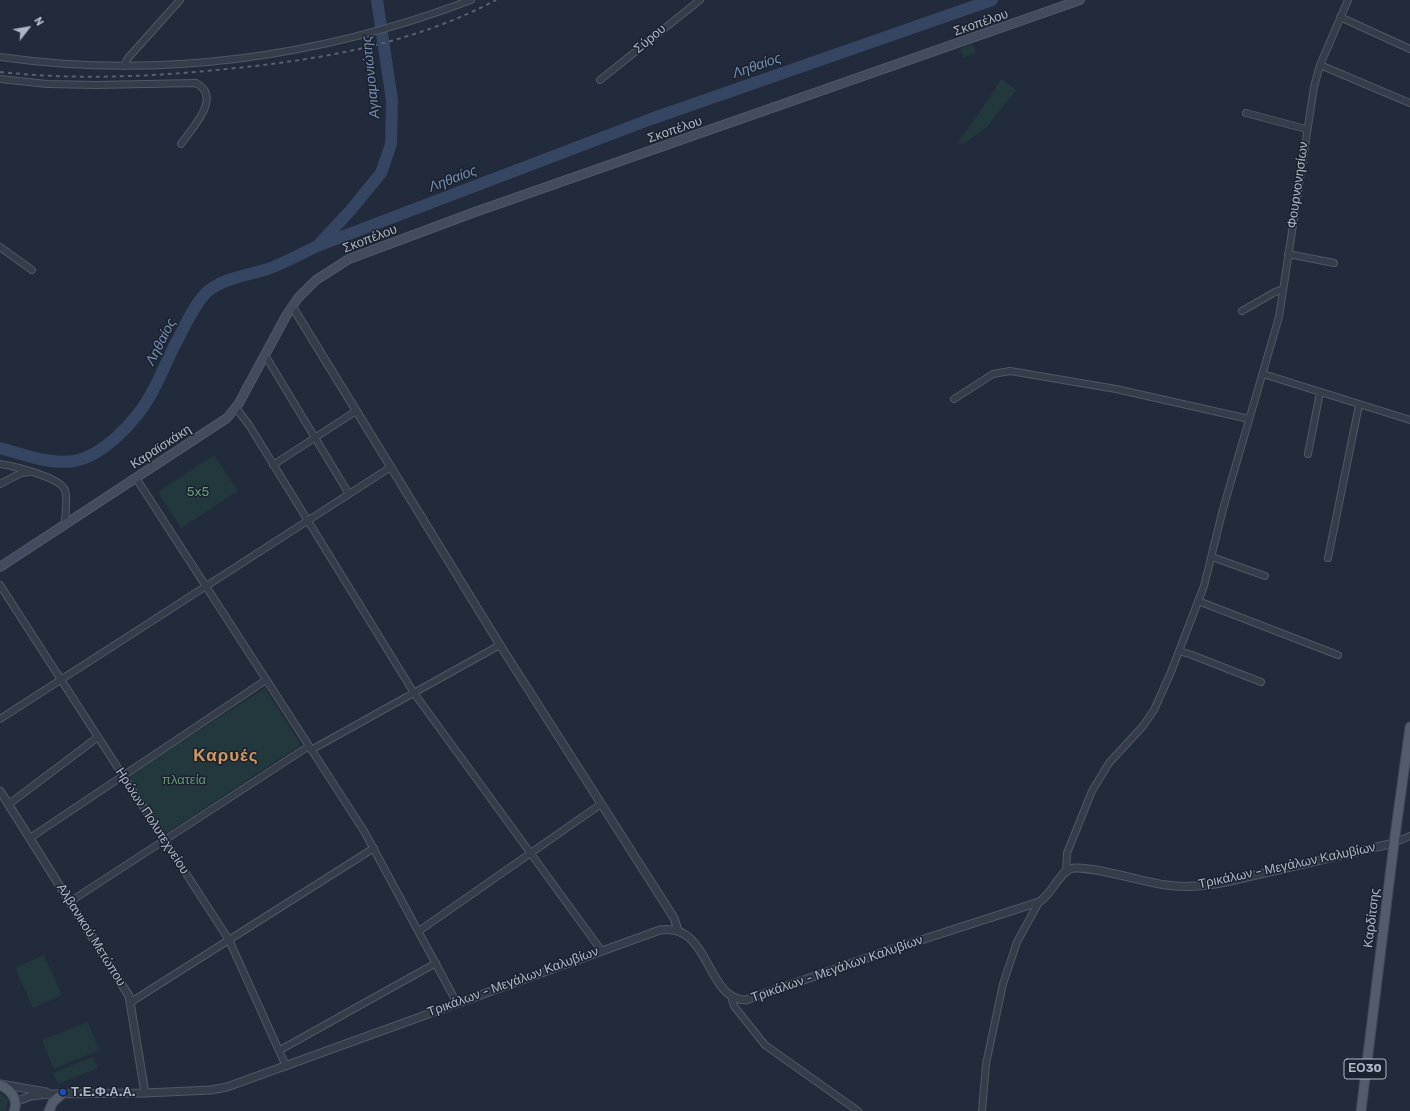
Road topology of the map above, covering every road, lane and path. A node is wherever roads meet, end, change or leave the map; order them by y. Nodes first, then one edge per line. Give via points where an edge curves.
1 (180, 0) edge
2 (471, 0) edge
3 (700, 0) edge
4 (1080, 0) edge
5 (1348, 0) edge
6 (1340, 17) junction
7 (1410, 49) edge
8 (0, 57) edge
9 (1320, 65) junction
10 (124, 66) junction
11 (0, 79) edge
12 (600, 80) dead end
13 (1410, 103) edge
14 (1246, 113) dead end
15 (1306, 129) junction
16 (182, 144) dead end
17 (0, 247) edge
18 (1288, 254) junction
19 (1334, 263) dead end
20 (32, 270) dead end
21 (1283, 289) junction
22 (292, 306) junction
23 (1242, 311) dead end
24 (265, 354) junction
25 (1263, 374) junction
26 (1320, 392) junction
27 (954, 399) dead end
28 (1359, 405) junction
29 (236, 408) junction
30 (356, 411) junction
31 (1249, 418) junction
32 (1410, 420) edge
33 (316, 437) junction
34 (1308, 454) dead end
35 (0, 464) edge
36 (273, 465) junction
37 (391, 467) junction
38 (36, 472) junction
39 (136, 478) junction
40 (0, 484) edge
41 (349, 494) junction
42 (308, 521) junction
43 (65, 524) junction
44 (1212, 557) junction
45 (1328, 558) dead end
46 (0, 567) edge
47 (1265, 576) dead end
48 (0, 585) edge
49 (206, 586) junction
50 (1198, 601) junction
51 (500, 645) junction
52 (1179, 651) junction
53 (1338, 655) dead end
54 (62, 680) junction
55 (266, 680) junction
56 (1261, 682) dead end
57 (414, 693) junction
58 (0, 719) edge
59 (1410, 727) edge
60 (98, 737) junction
61 (310, 748) junction
62 (123, 776) junction
63 (0, 791) edge
64 (9, 804) junction
65 (601, 804) junction
66 (1410, 836) edge
67 (30, 838) junction
68 (164, 841) junction
69 (1394, 842) junction
70 (374, 848) junction
71 (531, 853) junction
72 (1066, 872) junction
73 (71, 901) junction
74 (1039, 902) junction
75 (678, 930) junction
76 (419, 931) junction
77 (229, 940) junction
78 (601, 950) junction
79 (436, 963) junction
80 (731, 996) junction
81 (131, 1002) junction
82 (457, 1003) junction
83 (280, 1050) junction
84 (286, 1066) junction
85 (0, 1084) edge
86 (145, 1093) junction
87 (50, 1094) junction
88 (62, 1094) junction
89 (16, 1108) edge
90 (49, 1111) edge
91 (858, 1111) edge
92 (982, 1111) edge
93 (1361, 1111) edge

1 - 10 street via 128,58
2 - 10 street via 397,24 303,49 209,63
3 - 12 street, Σύρου
4 - 22 main road, Σκοπέλου via 358,255 316,280
5 - 6 street, Φουρνονησίων
6 - 7 street
6 - 9 street, Φουρνονησίων
8 - 10 street
9 - 13 street
9 - 15 street, Φουρνονησίων
11 - 16 street via 89,85 196,83 206,92 207,103
14 - 15 street
15 - 18 street, Φουρνονησίων
17 - 20 street
18 - 19 street
18 - 21 street, Φουρνονησίων
21 - 23 street
21 - 25 street, Φουρνονησίων via 1275,335
22 - 24 main road, Καραϊσκάκη
22 - 30 street
24 - 29 main road, Καραϊσκάκη
24 - 33 street
25 - 26 street
25 - 31 street, Φουρνονησίων
26 - 28 street
26 - 34 street
27 - 31 street via 992,374 1010,371 1116,389
28 - 32 street
28 - 45 street
29 - 36 street
29 - 39 main road, Καραϊσκάκη via 215,426
30 - 33 street
30 - 37 street
31 - 44 street, Φουρνονησίων via 1222,508
33 - 36 street
33 - 41 street
35 - 38 street
36 - 42 street
37 - 41 street
37 - 51 street
38 - 40 street via 21,474
38 - 43 street via 64,488
39 - 43 main road, Καραϊσκάκη
39 - 49 street
41 - 42 street
42 - 49 street
42 - 57 street
43 - 46 main road, Καραϊσκάκη
44 - 47 street
44 - 50 street, Φουρνονησίων
48 - 54 street, Ηρώων Πολυτεχνείου
49 - 54 street
49 - 55 street
50 - 52 street, Φουρνονησίων
50 - 53 street
51 - 57 street
51 - 65 street
52 - 56 street
52 - 72 street, Φουρνονησίων via 1154,710 1109,763 1092,791 1067,852
54 - 58 street
54 - 60 street, Ηρώων Πολυτεχνείου
55 - 61 street
55 - 62 street
57 - 61 street
57 - 71 street
59 - 69 main road, Καρδίτσης / ΕΟ30
60 - 62 street, Ηρώων Πολυτεχνείου
60 - 64 street
61 - 68 street
61 - 70 street
62 - 67 street
62 - 68 street, Ηρώων Πολυτεχνείου
63 - 64 street, Αλβανικού Μετώπου
64 - 67 street, Αλβανικού Μετώπου
65 - 71 street
65 - 75 street via 674,918
66 - 69 street
67 - 73 street, Αλβανικού Μετώπου
68 - 73 street
68 - 77 street, Ηρώων Πολυτεχνείου
69 - 72 street, Τρικάλων - Μεγάλων Καλυβίων via 1200,886 1162,884 1081,868
69 - 93 main road, Καρδίτσης / ΕΟ30
70 - 76 street
70 - 77 street
71 - 76 street
71 - 78 street
72 - 74 street, Τρικάλων - Μεγάλων Καλυβίων via 1050,893
73 - 81 street, Αλβανικού Μετώπου
74 - 80 street, Τρικάλων - Μεγάλων Καλυβίων via 918,940 754,998 741,1000
74 - 92 street via 1016,942 1005,978 986,1064
75 - 78 street, Τρικάλων - Μεγάλων Καλυβίων via 660,930
75 - 80 street, Τρικάλων - Μεγάλων Καλυβίων via 693,941 724,990
76 - 79 street
77 - 81 street
77 - 83 street, Ηρώων Πολυτεχνείου
78 - 82 street, Τρικάλων - Μεγάλων Καλυβίων
79 - 82 street
79 - 83 street
80 - 91 street via 734,1006 765,1045
81 - 86 street, Αλβανικού Μετώπου
82 - 84 street, Τρικάλων - Μεγάλων Καλυβίων
83 - 84 street, Ηρώων Πολυτεχνείου
84 - 86 street, Τρικάλων - Μεγάλων Καλυβίων via 221,1089
85 - 87 street, Τρικάλων - Μεγάλων Καλυβίων
85 - 89 main road via 10,1092
86 - 88 street, Τρικάλων - Μεγάλων Καλυβίων
87 - 88 street, Τρικάλων - Μεγάλων Καλυβίων
87 - 89 street, Τρικάλων - Μεγάλων Καλυβίων via 31,1096
88 - 90 main road

